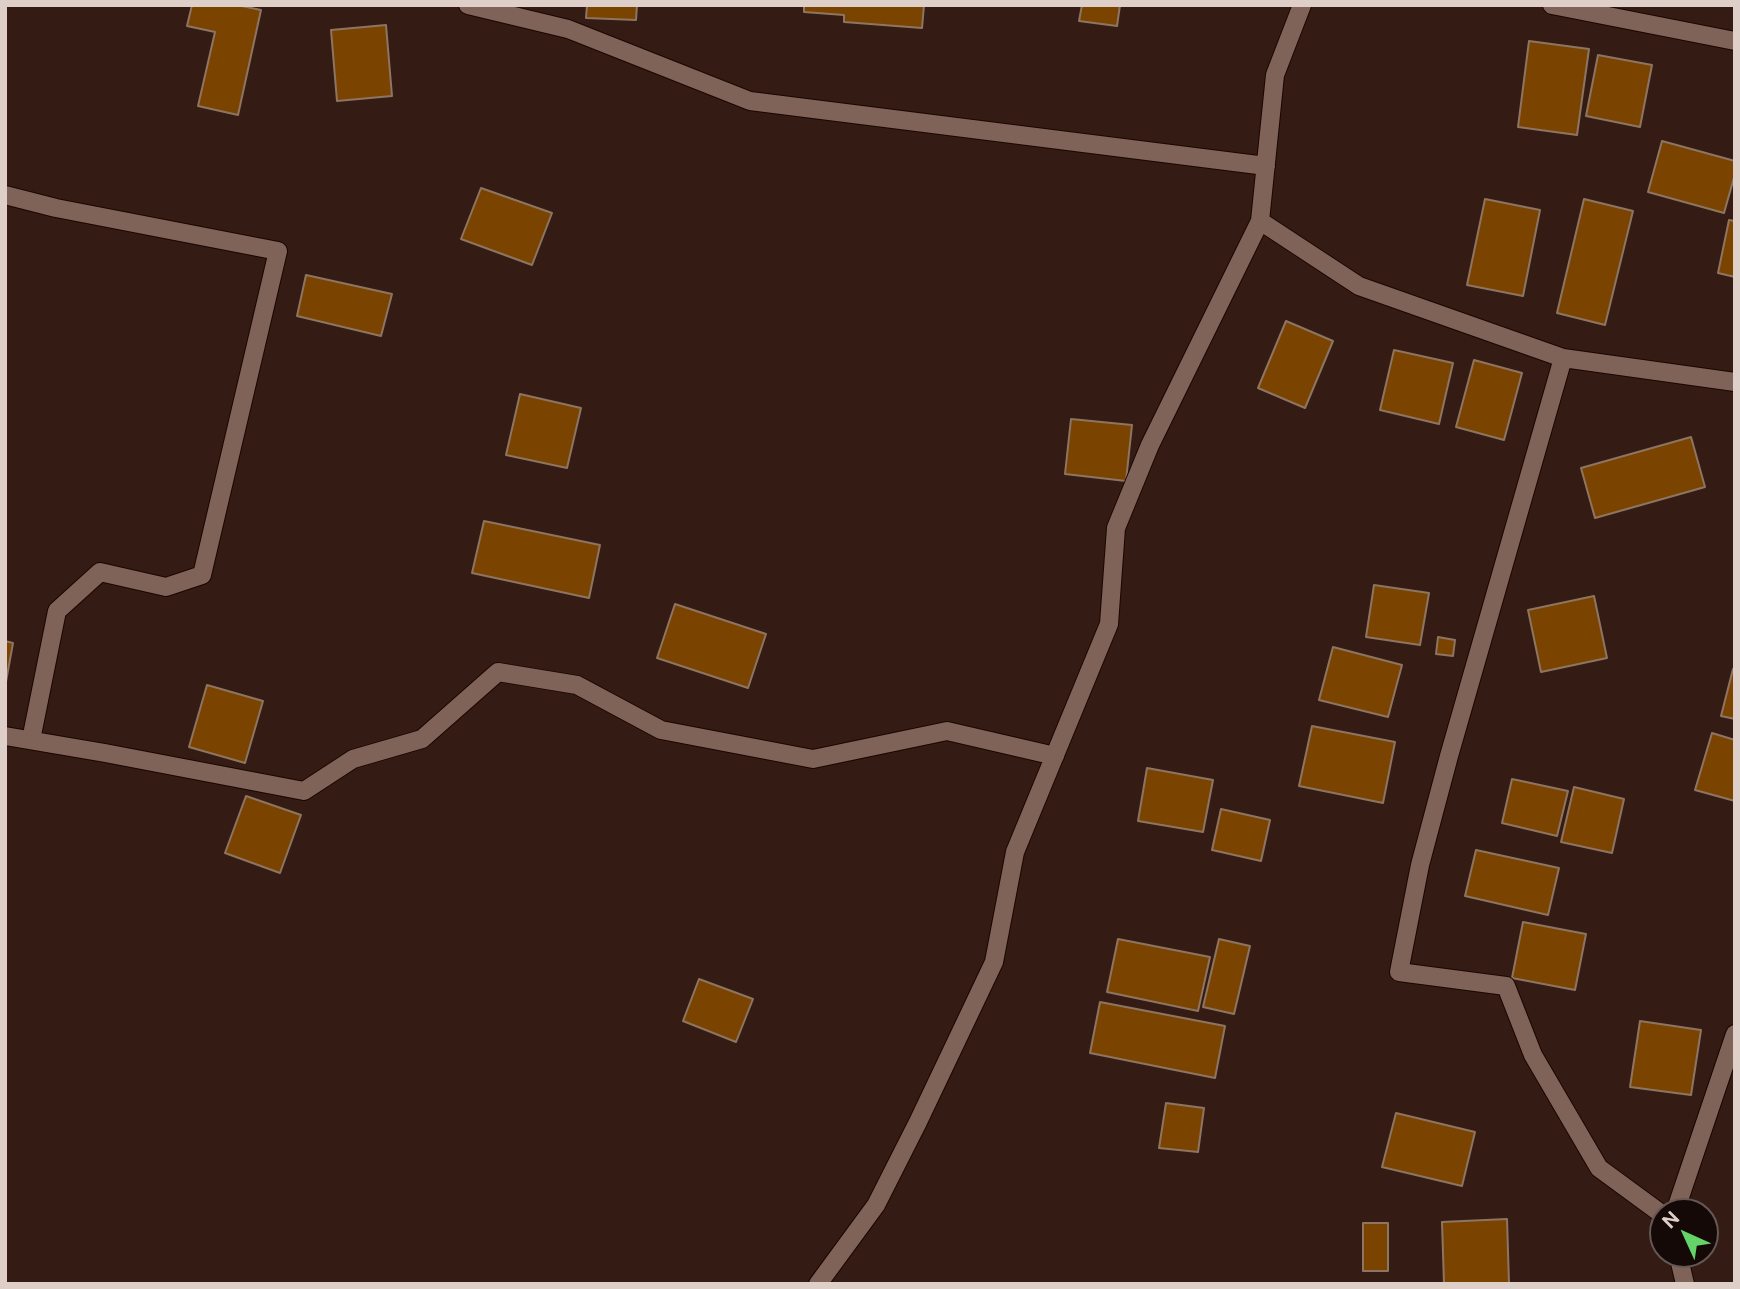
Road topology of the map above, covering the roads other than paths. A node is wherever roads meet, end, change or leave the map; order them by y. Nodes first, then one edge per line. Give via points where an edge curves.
1 (468, 5) edge
2 (1302, 5) edge
3 (1552, 5) edge
4 (1735, 41) edge
5 (1266, 166) junction
6 (5, 195) edge
7 (1260, 221) junction
8 (1563, 358) junction
9 (1735, 382) edge
10 (5, 736) edge
11 (31, 740) junction
12 (1055, 756) junction
13 (1735, 1034) edge
14 (1680, 1198) edge
15 (1649, 1205) edge
16 (818, 1284) edge

1 - 5 street via 568,29 750,101
2 - 5 street via 1275,75
3 - 4 street
5 - 7 street
6 - 11 street via 278,251 202,575 166,587 100,572 57,611
7 - 8 street via 1359,286
7 - 12 street via 1150,445 1116,528 1109,624
8 - 9 street
8 - 15 street via 1449,756 1420,865 1399,972 1506,986 1533,1055 1600,1168
10 - 11 street
11 - 12 street via 304,790 353,759 422,739 498,672 577,685 661,730 813,760 947,731
12 - 16 street via 1016,852 994,962 876,1205
13 - 14 street

